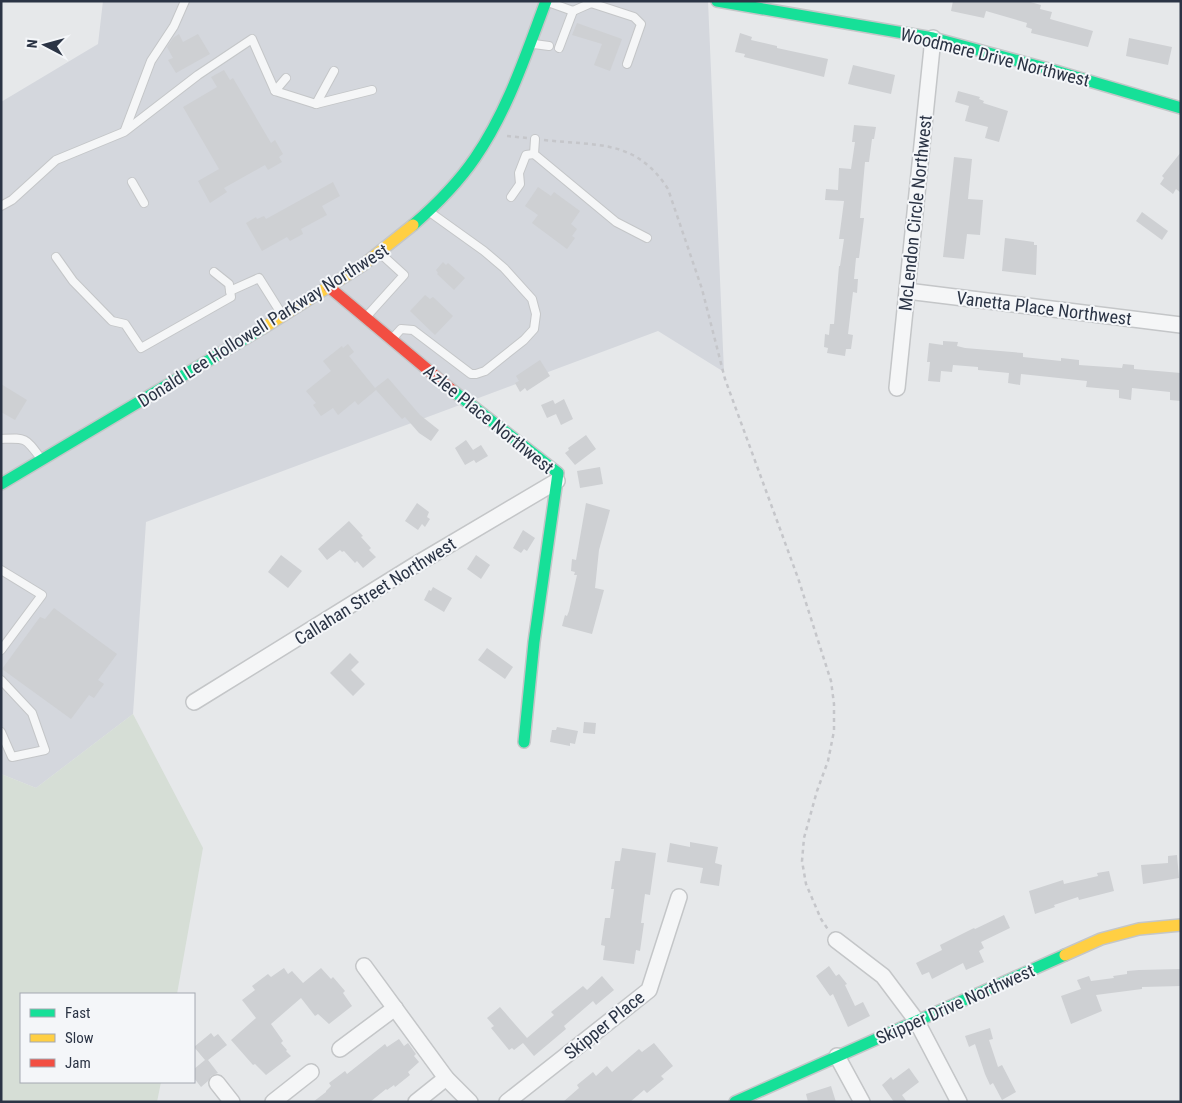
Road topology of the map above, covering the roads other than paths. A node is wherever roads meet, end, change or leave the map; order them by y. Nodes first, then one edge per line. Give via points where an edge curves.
1 (185, 1) edge
2 (547, 1) edge
3 (717, 1) edge
4 (592, 2) edge
5 (573, 11) junction
6 (933, 38) junction
7 (530, 43) junction
8 (549, 46) dead end
9 (560, 48) dead end
10 (627, 64) dead end
11 (334, 71) dead end
12 (286, 78) dead end
13 (372, 90) dead end
14 (275, 91) junction
15 (316, 104) junction
16 (1181, 108) edge
17 (124, 132) junction
18 (535, 139) road end
19 (534, 154) junction
20 (132, 182) dead end
21 (511, 197) dead end
22 (144, 203) dead end
23 (1, 206) edge
24 (430, 212) junction
25 (647, 238) dead end
26 (380, 252) junction
27 (56, 257) dead end
28 (214, 272) dead end
29 (329, 287) junction
30 (907, 291) junction
31 (230, 294) junction
32 (283, 316) junction
33 (366, 318) junction
34 (1181, 325) edge
35 (391, 339) junction
36 (897, 388) dead end
37 (1, 439) edge
38 (42, 460) junction
39 (557, 481) junction
40 (4, 482) edge
41 (1, 570) edge
42 (1, 650) edge
43 (1, 680) edge
44 (194, 702) dead end
45 (1, 732) edge
46 (524, 742) dead end
47 (679, 897) dead end
48 (1181, 925) edge
49 (836, 940) road end
50 (364, 966) dead end
51 (395, 1008) junction
52 (916, 1020) junction
53 (340, 1049) dead end
54 (837, 1056) junction
55 (311, 1072) dead end
56 (446, 1078) junction
57 (217, 1083) dead end
58 (232, 1102) edge
59 (274, 1102) edge
60 (416, 1102) edge
61 (470, 1102) edge
62 (507, 1102) edge
63 (735, 1102) edge
64 (862, 1102) edge
65 (959, 1102) edge

1 - 17 lane via 174,26 151,61
2 - 5 lane
2 - 7 street, Donald Lee Hollowell Parkway Northwest
3 - 6 street, Woodmere Drive Northwest
4 - 5 lane
4 - 10 lane via 634,17 641,24
5 - 9 lane
6 - 16 street, Woodmere Drive Northwest
6 - 30 street, McLendon Circle Northwest
7 - 8 lane
7 - 24 street, Donald Lee Hollowell Parkway Northwest via 489,135 462,176
11 - 15 lane
12 - 14 lane
13 - 15 lane
14 - 15 lane
14 - 17 lane via 252,39 198,75
17 - 23 lane via 56,160
18 - 19 lane
19 - 21 lane via 526,155 519,173 520,184
19 - 25 lane via 616,222
20 - 22 lane
24 - 26 street, Donald Lee Hollowell Parkway Northwest
24 - 35 lane via 504,268 532,299 536,314 534,328 485,371 476,374 471,374 413,330 401,329
26 - 29 street, Donald Lee Hollowell Parkway Northwest
26 - 33 lane via 404,276
27 - 31 lane via 112,321 125,324 141,348
28 - 31 lane via 229,284
29 - 32 street, Donald Lee Hollowell Parkway Northwest
29 - 33 street, Azlee Place Northwest
30 - 34 street, Vanetta Place Northwest
30 - 36 street, McLendon Circle Northwest
31 - 32 lane via 259,278
32 - 38 street, Donald Lee Hollowell Parkway Northwest
33 - 35 street, Azlee Place Northwest
35 - 39 street, Azlee Place Northwest via 558,473
37 - 38 lane via 21,438
38 - 40 street, Donald Lee Hollowell Parkway Northwest
39 - 44 street, Callahan Street Northwest
39 - 46 street, Azlee Place Northwest via 534,642
41 - 42 lane via 42,595
43 - 45 lane via 32,713 45,750 12,757
47 - 62 street, Skipper Place via 649,990
48 - 52 street, Skipper Drive Northwest via 1139,929 1101,939
49 - 52 street via 883,976
50 - 51 street
51 - 53 street
51 - 56 street
52 - 54 street, Skipper Drive Northwest
52 - 65 street
54 - 63 street, Skipper Drive Northwest
54 - 64 street
55 - 59 street
56 - 60 street
56 - 61 street
57 - 58 street

